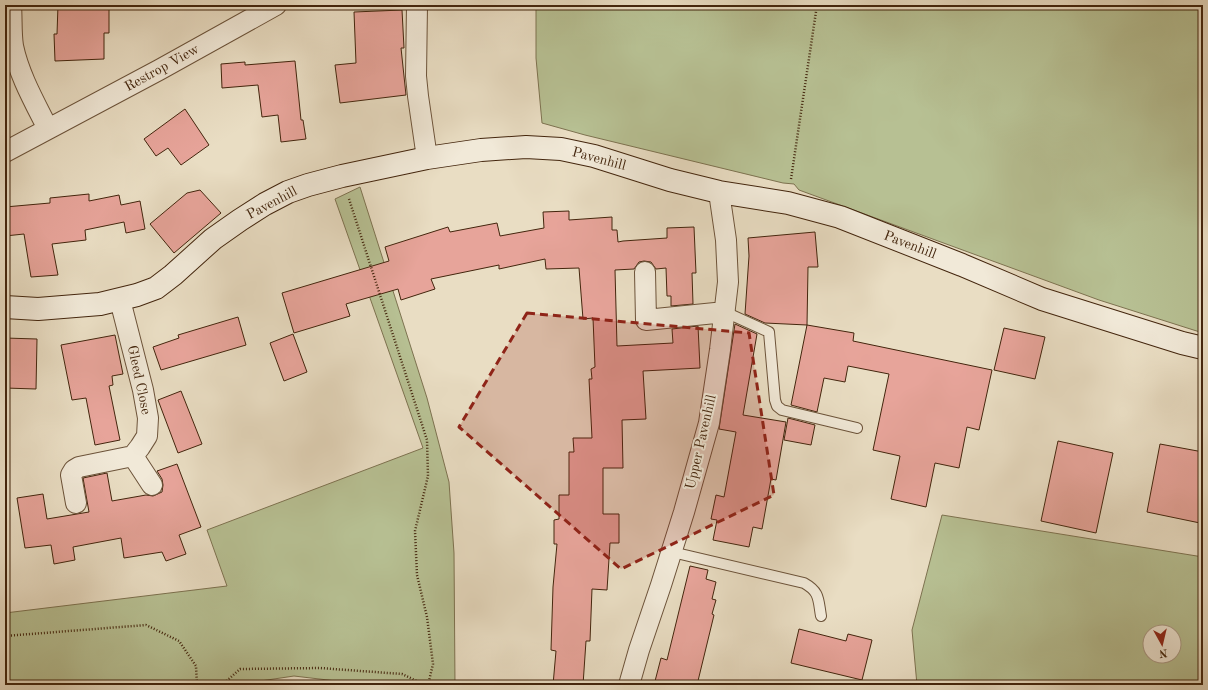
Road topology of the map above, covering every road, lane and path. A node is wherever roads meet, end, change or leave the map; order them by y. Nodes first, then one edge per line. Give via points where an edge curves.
1 (12, 5) edge
2 (276, 5) edge
3 (417, 5) edge
4 (817, 5) edge
5 (48, 130) junction
6 (5, 152) edge
7 (427, 158) junction
8 (342, 176) junction
9 (719, 192) junction
10 (788, 203) junction
11 (645, 272) dead end
12 (120, 300) junction
13 (5, 307) edge
14 (725, 312) junction
15 (1203, 348) edge
16 (857, 428) dead end
17 (133, 456) junction
18 (152, 485) dead end
19 (76, 503) dead end
20 (672, 552) junction
21 (821, 616) dead end
22 (5, 636) edge
23 (197, 685) edge
24 (222, 685) edge
25 (425, 685) edge
26 (428, 685) edge
27 (629, 685) edge

1 - 5 street via 16,57
2 - 5 street, Restrop View
3 - 7 street via 416,76
4 - 10 path
5 - 6 street, Restrop View
7 - 8 street, Pavenhill
7 - 9 street, Pavenhill via 481,150 526,147 561,149
8 - 12 street, Pavenhill via 295,189 265,204 213,239 156,288
8 - 26 path via 427,440 428,476 415,531 417,575 427,617 433,664
9 - 10 street, Pavenhill
9 - 14 street, Upper Pavenhill via 726,240 728,282
10 - 15 street, Pavenhill via 840,217 1042,299
11 - 14 street via 646,320
12 - 13 street, Pavenhill via 72,307
12 - 17 street, Gleed Close via 148,418 147,436
14 - 16 lane via 769,332 777,406 782,410
14 - 20 street, Upper Pavenhill via 709,423
17 - 18 street
17 - 19 street via 74,470 71,475
20 - 21 lane via 804,583 816,593
20 - 27 street, Upper Pavenhill via 638,650
22 - 23 path via 146,625 179,641 196,666
24 - 25 path via 240,669 320,668 402,674

